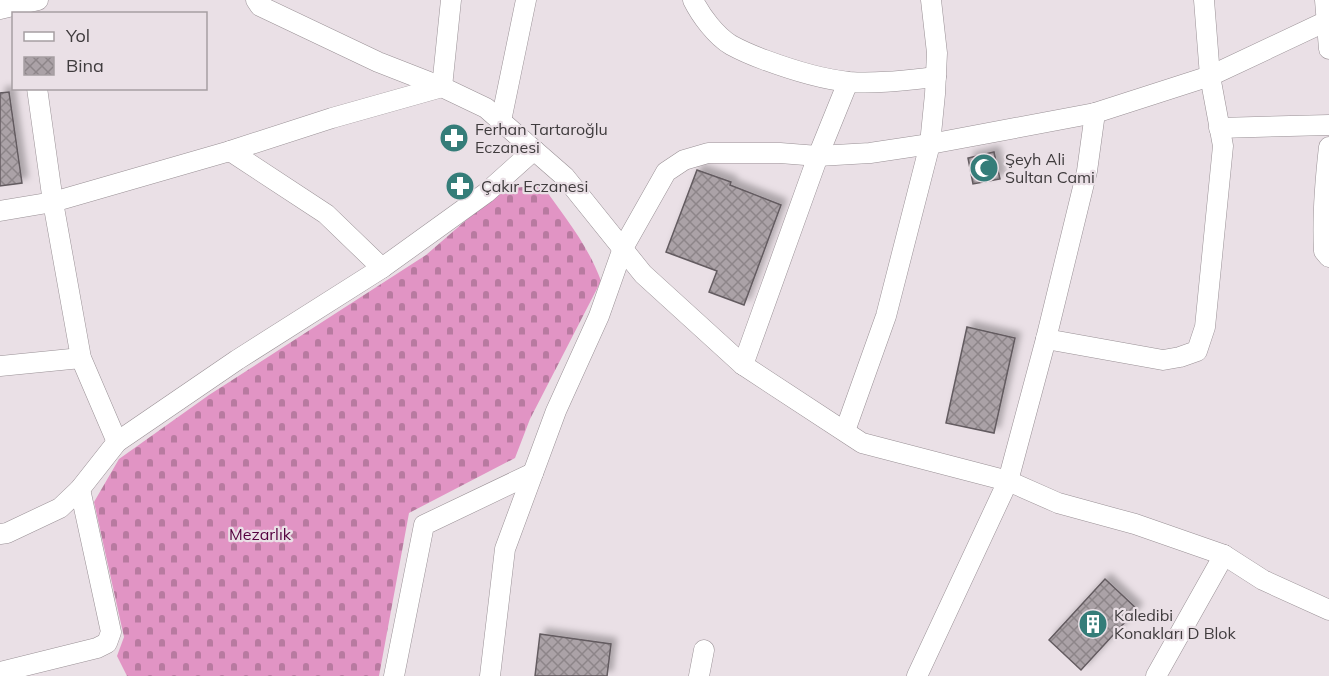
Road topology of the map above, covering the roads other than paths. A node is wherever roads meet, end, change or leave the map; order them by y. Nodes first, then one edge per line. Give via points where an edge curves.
1 (256, 0) edge
2 (451, 0) edge
3 (526, 0) edge
4 (693, 0) edge
5 (931, 0) edge
6 (1204, 0) edge
7 (1325, 0) edge
8 (30, 6) edge
9 (0, 9) edge
10 (1328, 20) edge
11 (1329, 49) edge
12 (1210, 76) junction
13 (936, 77) junction
14 (848, 82) junction
15 (442, 87) junction
16 (37, 90) edge
17 (1095, 113) junction
18 (501, 121) junction
19 (1329, 125) edge
20 (1220, 128) junction
21 (930, 144) junction
22 (1329, 147) edge
23 (534, 150) junction
24 (230, 151) junction
25 (818, 156) junction
26 (53, 202) junction
27 (0, 211) edge
28 (623, 248) junction
29 (1329, 257) edge
30 (382, 268) junction
31 (1046, 339) junction
32 (81, 358) junction
33 (742, 365) junction
34 (0, 366) edge
35 (845, 431) junction
36 (117, 442) junction
37 (533, 473) junction
38 (1008, 481) junction
39 (80, 489) junction
40 (0, 534) edge
41 (1224, 555) junction
42 (1329, 610) edge
43 (704, 650) dead end
44 (0, 672) edge
45 (394, 676) edge
46 (490, 676) edge
47 (699, 676) edge
48 (917, 676) edge
49 (1156, 676) edge

1 - 15 street via 260,6 378,62
2 - 15 street
3 - 18 street
4 - 14 street via 730,45 795,72
5 - 13 street
6 - 12 street
7 - 10 street
8 - 9 street
10 - 11 street
10 - 12 street
12 - 17 street
12 - 20 street
13 - 14 street
13 - 21 street
14 - 25 street
15 - 18 street via 486,108
15 - 24 street
16 - 26 street
17 - 21 street
17 - 31 street via 1087,171
18 - 23 street
19 - 20 street
20 - 31 street via 1223,146 1205,327 1197,351 1163,360
21 - 25 street
21 - 35 street via 886,316
22 - 29 street via 1323,200 1323,251
23 - 28 street via 565,177
23 - 30 street via 486,193
24 - 26 street
24 - 30 street via 326,214
25 - 28 street via 708,153 684,160 666,172
25 - 33 street
26 - 27 street
26 - 32 street
28 - 33 street via 643,274
28 - 37 street
30 - 36 street
31 - 38 street
32 - 34 street
32 - 36 street
33 - 35 street
35 - 38 street via 862,443
36 - 39 street
37 - 45 street via 424,525
37 - 46 street via 506,549
38 - 41 street via 1058,503
38 - 48 street
39 - 40 street via 60,508
39 - 44 street via 111,632 107,643
41 - 42 street via 1263,580
41 - 49 street
43 - 47 street

